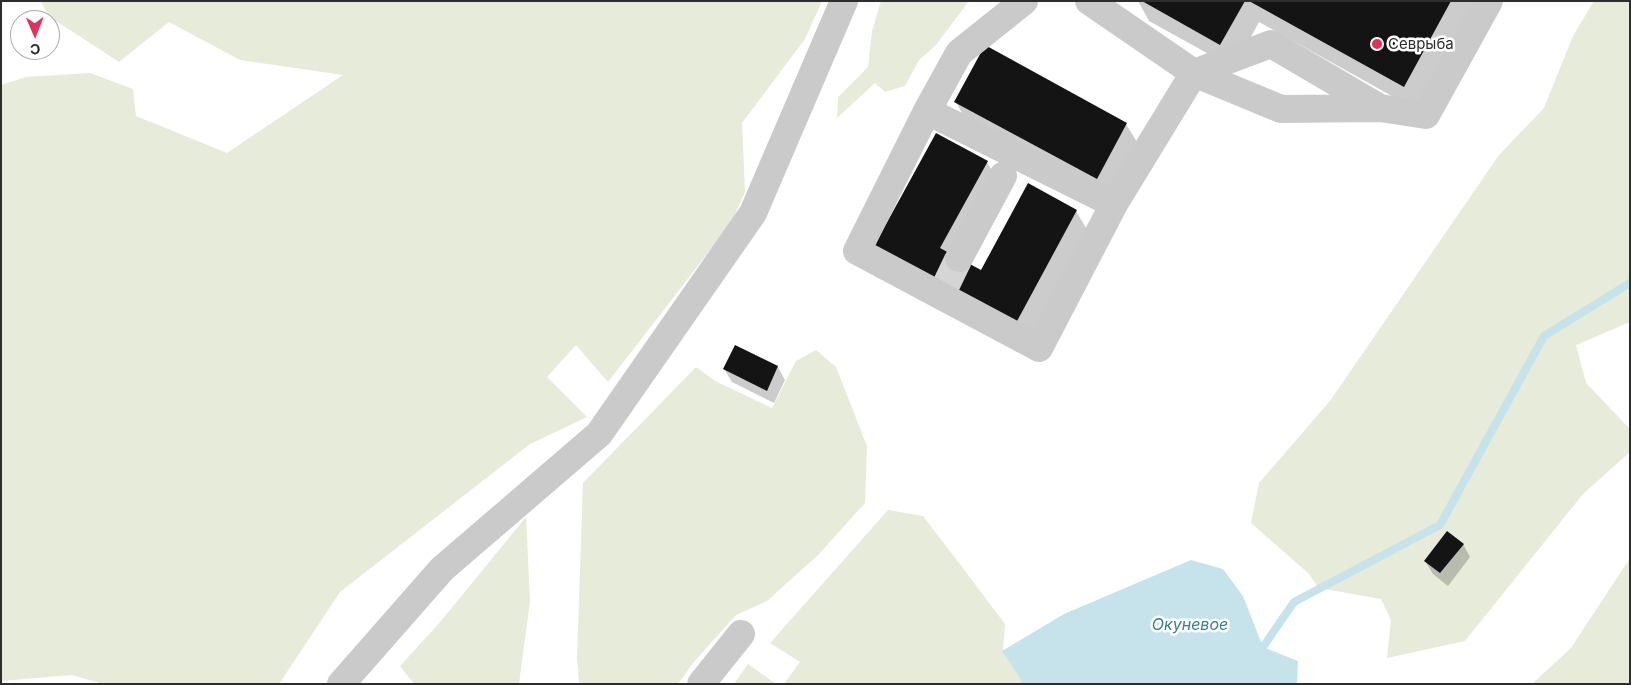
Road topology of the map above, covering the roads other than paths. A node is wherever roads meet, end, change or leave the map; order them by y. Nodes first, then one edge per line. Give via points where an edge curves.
1 (844, 1) edge
2 (1024, 1) edge
3 (1489, 1) edge
4 (1106, 6) edge
5 (1194, 73) junction
6 (1380, 108) junction
7 (927, 111) junction
8 (1003, 176) dead end
9 (1114, 204) junction
10 (958, 258) tunnel mouth
11 (741, 634) dead end
12 (341, 684) edge
13 (701, 684) edge

1 - 12 lane via 753,212 599,434 442,569
2 - 7 lane via 958,53
3 - 6 lane via 1426,115
4 - 5 lane
5 - 6 lane via 1280,109
5 - 6 lane via 1271,44
5 - 9 lane
7 - 9 lane
7 - 9 lane via 857,251 944,291 1040,348
8 - 10 lane
11 - 13 lane

